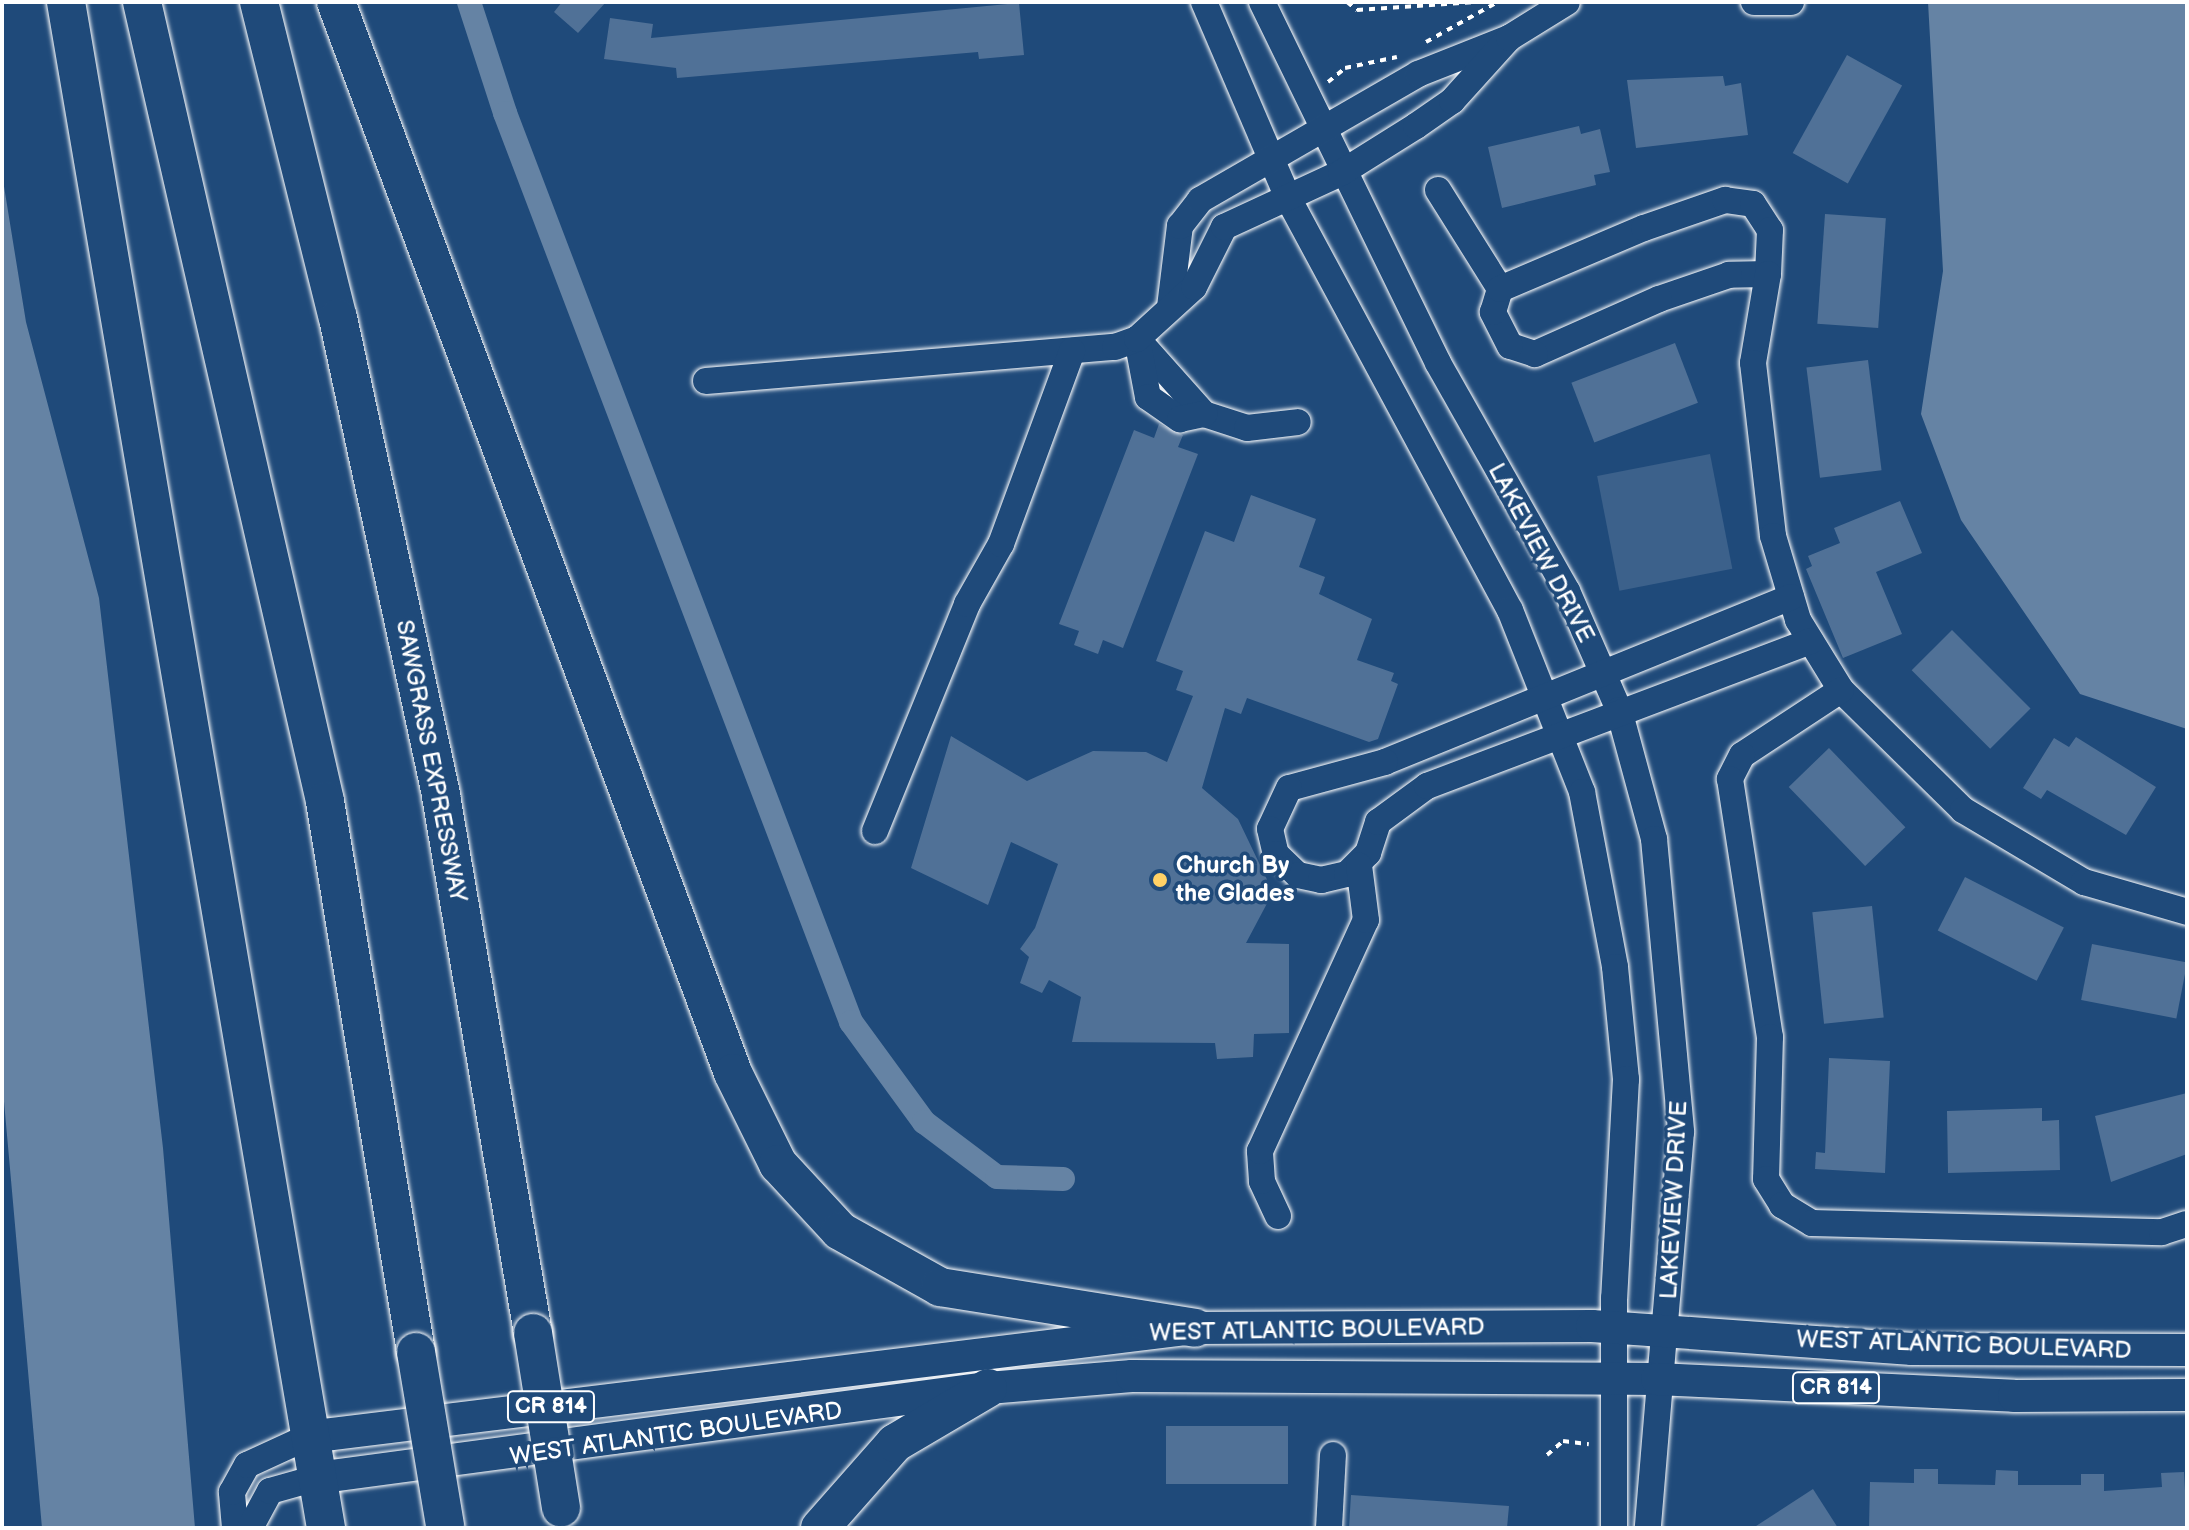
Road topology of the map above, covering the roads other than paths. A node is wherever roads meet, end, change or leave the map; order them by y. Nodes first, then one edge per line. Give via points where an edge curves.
1 (66, 2) edge
2 (142, 2) edge
3 (259, 2) edge
4 (336, 2) edge
5 (1204, 2) edge
6 (1262, 2) edge
7 (1567, 2) edge
8 (1754, 2) edge
9 (1791, 2) edge
10 (1509, 38) junction
11 (1413, 64) junction
12 (1438, 111) junction
13 (1320, 132) junction
14 (1269, 159) junction
15 (1341, 173) junction
16 (1438, 190) dead end
17 (1288, 198) junction
18 (1768, 274) junction
19 (1500, 289) junction
20 (1170, 307) junction
21 (1137, 339) junction
22 (1072, 351) junction
23 (706, 381) dead end
24 (1298, 422) dead end
25 (1791, 597) junction
26 (1711, 629) junction
27 (1811, 641) junction
28 (1727, 671) junction
29 (1602, 672) junction
30 (1841, 690) junction
31 (1546, 692) junction
32 (1619, 710) junction
33 (1562, 732) junction
34 (875, 831) dead end
35 (1359, 865) junction
36 (2187, 912) edge
37 (1278, 1216) dead end
38 (2187, 1224) edge
39 (1195, 1328) junction
40 (1616, 1328) junction
41 (1665, 1330) junction
42 (2187, 1350) edge
43 (1657, 1379) junction
44 (1617, 1382) junction
45 (988, 1388) junction
46 (2187, 1395) edge
47 (308, 1437) junction
48 (1333, 1455) dead end
49 (316, 1478) junction
50 (562, 1518) edge
51 (445, 1527) edge
52 (235, 1528) edge
53 (250, 1528) edge
54 (326, 1528) edge
55 (820, 1528) edge
56 (1329, 1528) edge
57 (1614, 1528) edge
58 (1648, 1528) edge

1 - 47 highway
2 - 51 highway, bridge via 325,801
3 - 50 highway, SAWGRASS EXPRESSWAY, bridge via 338,318 441,796
4 - 39 highway via 733,1073 778,1164 840,1231 940,1287
5 - 14 street
6 - 13 street, LAKEVIEW DRIVE
7 - 10 street
8 - 9 street
10 - 11 street
10 - 12 street
11 - 12 street
11 - 13 street
12 - 15 street
13 - 14 street
13 - 15 street, LAKEVIEW DRIVE
14 - 17 street
14 - 20 street via 1200,200 1180,226
15 - 17 street
15 - 29 street, LAKEVIEW DRIVE via 1567,591
16 - 19 street
17 - 20 street via 1224,227 1194,287
17 - 31 street via 1510,610
18 - 19 street via 1729,275 1535,354 1510,346 1499,330 1493,312
18 - 19 street via 1770,230 1753,204 1725,200
18 - 25 street via 1753,363 1758,445
20 - 21 street
21 - 22 street
21 - 24 street via 1148,397 1180,419 1204,414 1247,428
22 - 23 street
22 - 34 street via 1001,544 967,604
25 - 26 street
25 - 27 street
26 - 28 street
26 - 29 street
27 - 28 street
27 - 30 street
28 - 32 street
29 - 31 street
29 - 32 street, LAKEVIEW DRIVE
30 - 36 street via 1963,810 2084,882
30 - 38 street via 1742,755 1730,779 1770,1037 1766,1179 1782,1205 1812,1223 2162,1232
31 - 33 street
31 - 35 street via 1362,771 1289,788 1270,829 1276,854 1298,875 1321,880
32 - 33 street
32 - 41 street, LAKEVIEW DRIVE via 1654,839 1679,1047 1681,1132
33 - 35 street via 1399,800 1378,822
33 - 40 street via 1582,792 1615,967 1626,1079
35 - 37 street via 1366,920 1260,1151 1262,1181
39 - 40 main road, WEST ATLANTIC BOULEVARD / CR 814
39 - 47 main road, WEST ATLANTIC BOULEVARD / CR 814
40 - 41 main road, WEST ATLANTIC BOULEVARD / CR 814
40 - 44 street
41 - 42 main road, WEST ATLANTIC BOULEVARD / CR 814 via 1912,1349
41 - 43 street, LAKEVIEW DRIVE
43 - 44 main road, WEST ATLANTIC BOULEVARD / CR 814
43 - 46 main road, WEST ATLANTIC BOULEVARD / CR 814 via 2014,1396
43 - 58 street, LAKEVIEW DRIVE
44 - 45 main road, WEST ATLANTIC BOULEVARD / CR 814 via 1132,1376
44 - 57 street
45 - 49 main road, WEST ATLANTIC BOULEVARD / CR 814
45 - 55 highway via 895,1443
47 - 49 highway
47 - 52 street via 247,1465 232,1492
48 - 56 street
49 - 53 street via 270,1491
49 - 54 highway

